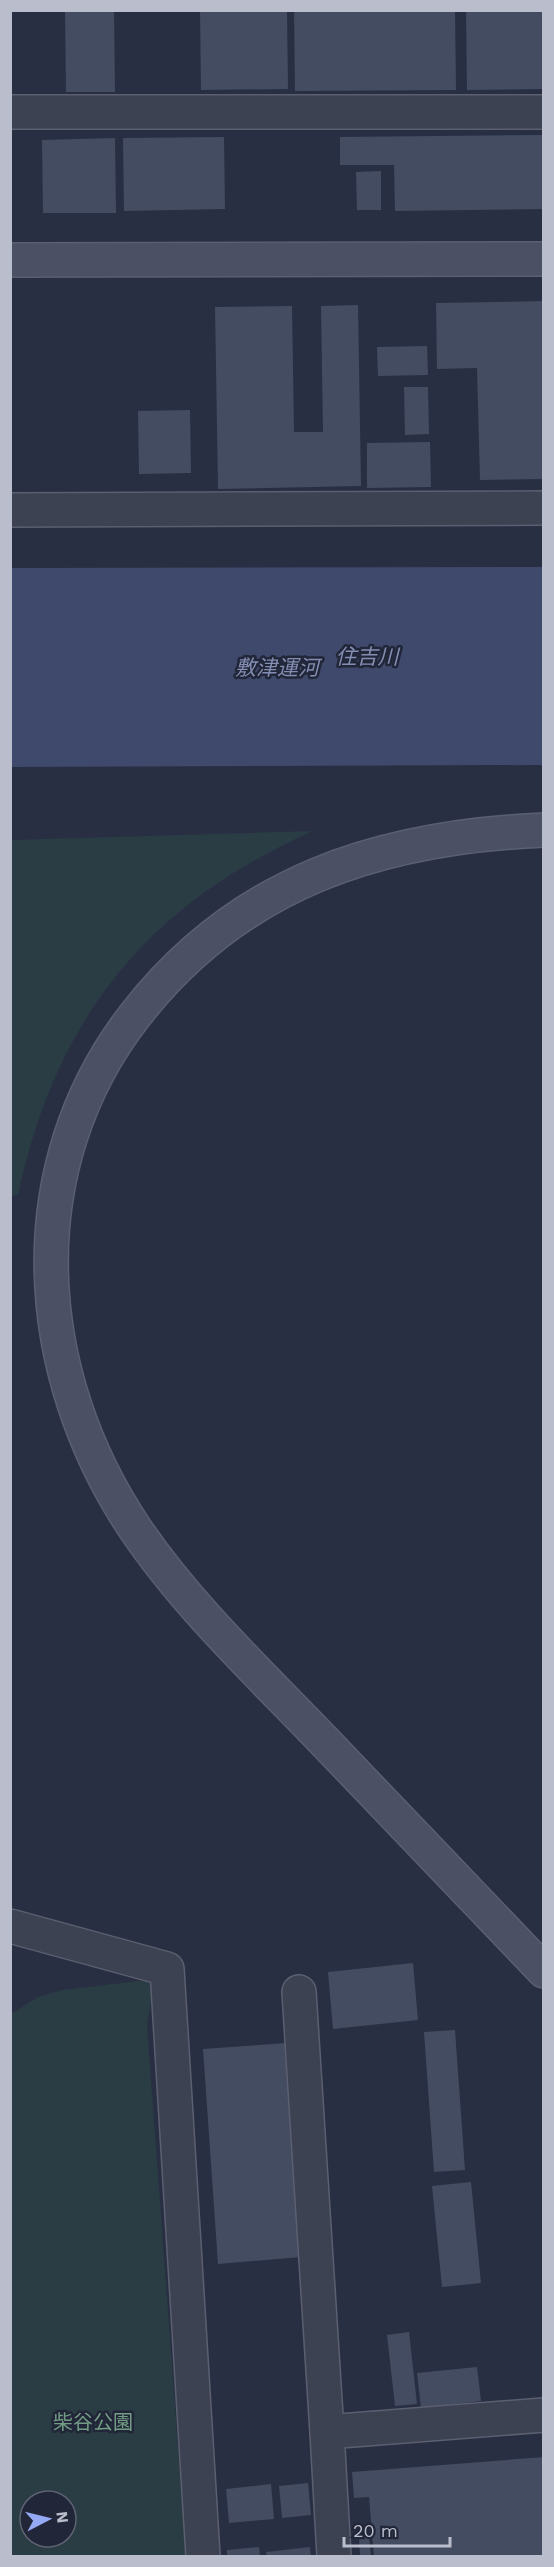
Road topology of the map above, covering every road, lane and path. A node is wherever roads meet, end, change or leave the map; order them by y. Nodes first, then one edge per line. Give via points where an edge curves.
1 (10, 112) edge
2 (543, 112) edge
3 (543, 259) edge
4 (10, 260) edge
5 (543, 508) edge
6 (10, 510) edge
7 (543, 830) edge
8 (10, 1926) edge
9 (543, 1971) edge
10 (299, 1992) dead end
11 (543, 2415) edge
12 (327, 2433) junction
13 (203, 2556) edge
14 (334, 2556) edge

1 - 2 street
3 - 4 street
5 - 6 street
7 - 9 street via 447,839 374,854 294,884 249,908 182,961 126,1026 80,1114 62,1173 52,1230 50,1279 60,1353 80,1423 104,1475 138,1532 201,1611
8 - 13 street via 167,1969
10 - 12 street
11 - 12 street
12 - 14 street

